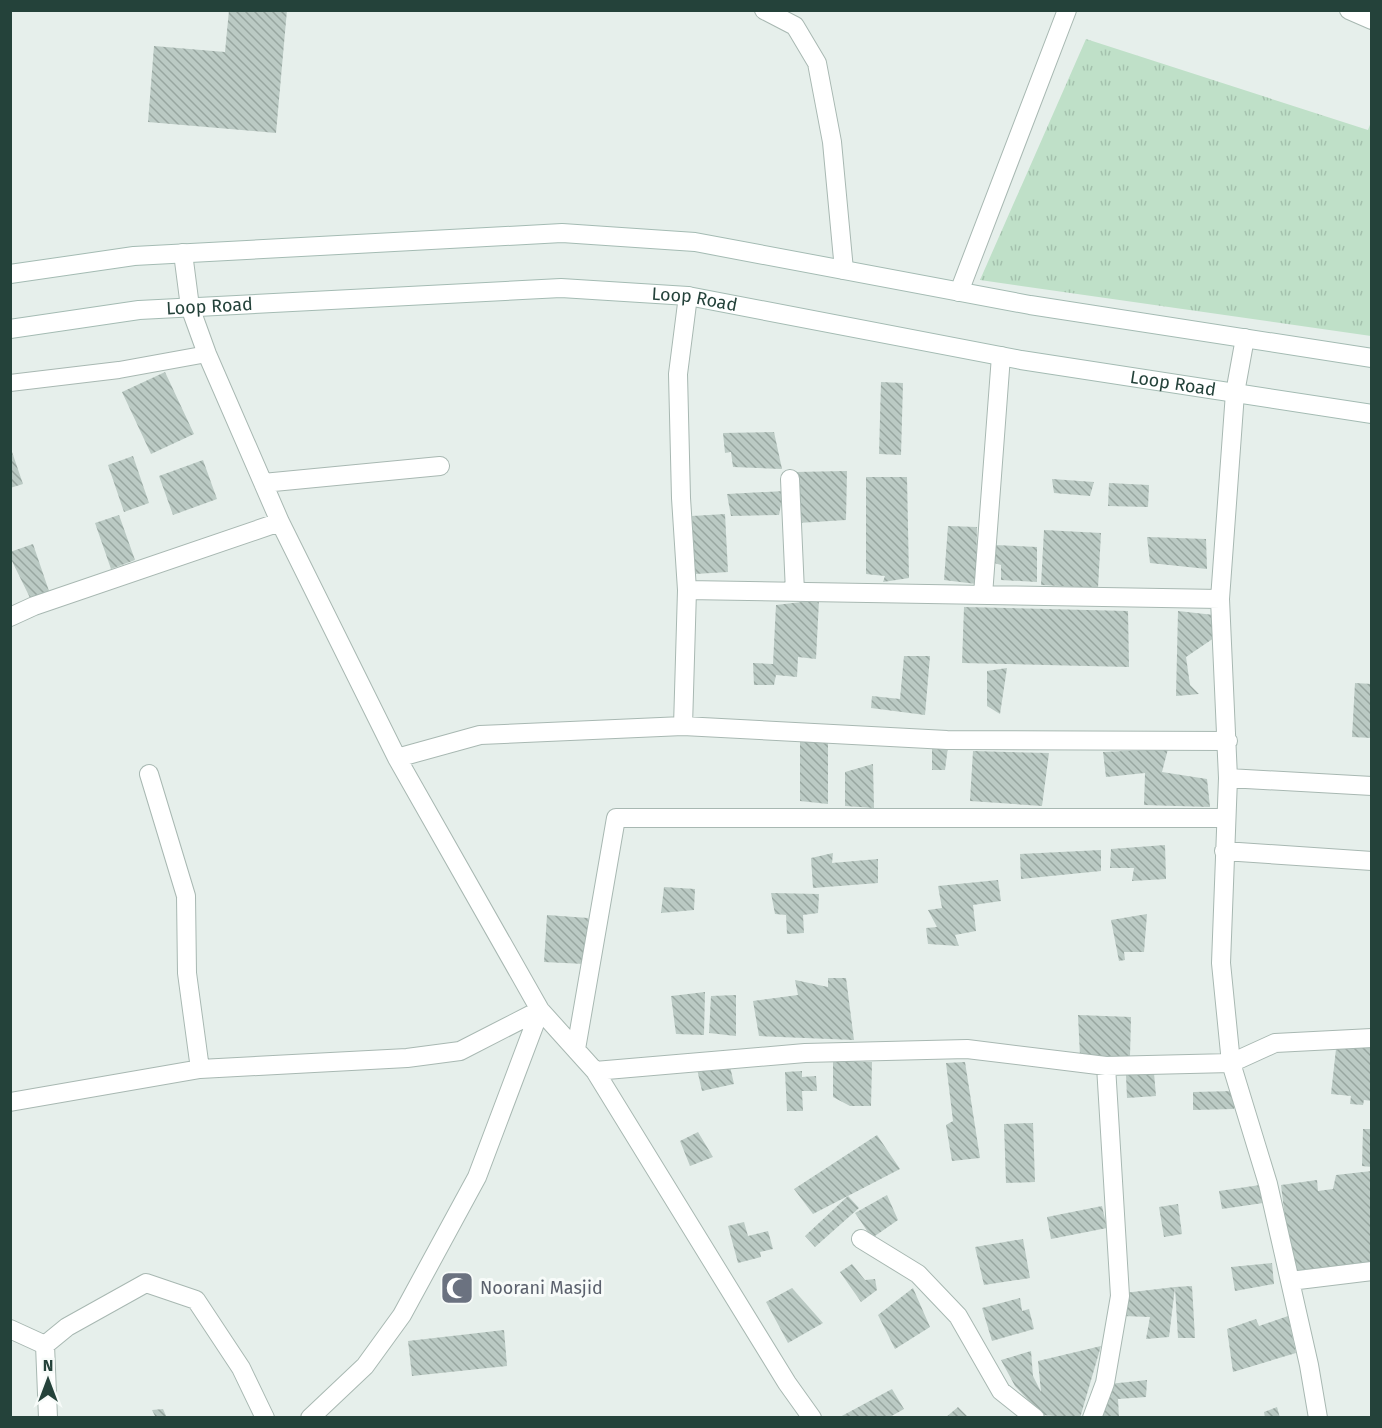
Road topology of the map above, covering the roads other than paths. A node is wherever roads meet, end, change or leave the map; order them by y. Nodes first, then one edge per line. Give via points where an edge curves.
1 (764, 10) edge
2 (1067, 10) edge
3 (1349, 10) edge
4 (1371, 20) edge
5 (183, 253) junction
6 (843, 270) junction
7 (10, 273) edge
8 (959, 292) junction
9 (688, 296) junction
10 (190, 308) junction
11 (10, 329) edge
12 (1245, 338) junction
13 (207, 354) junction
14 (1001, 356) junction
15 (1371, 358) edge
16 (10, 383) edge
17 (1235, 393) junction
18 (1371, 414) edge
19 (440, 466) dead end
20 (790, 479) dead end
21 (263, 483) junction
22 (280, 522) junction
23 (687, 590) junction
24 (795, 592) junction
25 (983, 595) junction
26 (1220, 599) junction
27 (10, 617) edge
28 (683, 726) junction
29 (1228, 741) junction
30 (397, 758) junction
31 (149, 774) dead end
32 (1228, 778) junction
33 (1371, 786) edge
34 (1226, 818) junction
35 (1224, 851) junction
36 (1371, 861) edge
37 (540, 1010) junction
38 (1371, 1038) edge
39 (576, 1049) junction
40 (1231, 1063) junction
41 (1106, 1066) junction
42 (200, 1070) junction
43 (595, 1071) junction
44 (10, 1102) edge
45 (861, 1239) dead end
46 (1371, 1271) edge
47 (1290, 1281) junction
48 (10, 1329) edge
49 (45, 1345) junction
50 (1321, 1415) edge
51 (48, 1418) edge
52 (266, 1418) edge
53 (310, 1418) edge
54 (812, 1418) edge
55 (1035, 1418) edge
56 (1092, 1418) edge

1 - 6 street via 795,26 817,63 832,142
2 - 8 street
3 - 4 street
5 - 6 street via 562,233 695,242
5 - 7 street
5 - 10 street
6 - 8 street
8 - 12 street
9 - 10 street, Loop Road via 561,288
9 - 14 street, Loop Road
9 - 23 street via 678,374
10 - 11 street, Loop Road via 140,310
10 - 13 street
12 - 15 street
12 - 17 street
13 - 16 lane via 119,370
13 - 21 street
14 - 17 street, Loop Road
14 - 25 street
17 - 18 street, Loop Road
17 - 26 street
19 - 21 street
20 - 24 street
21 - 22 street
22 - 27 street
22 - 30 street
23 - 24 street
23 - 28 street
24 - 25 street
25 - 26 street
26 - 29 street
28 - 29 street via 948,740
28 - 30 street via 480,735
29 - 32 street
30 - 37 street
31 - 42 street via 186,896 187,973
32 - 33 street
32 - 34 street
34 - 35 street
34 - 39 street via 616,818
35 - 36 street
35 - 40 street via 1221,963
37 - 39 street
37 - 42 street via 460,1051 407,1058
37 - 53 street via 477,1177 402,1315 365,1365
38 - 40 street via 1275,1042
39 - 43 street
40 - 41 street
40 - 47 street via 1268,1184
41 - 43 street via 967,1049 805,1053
41 - 56 street via 1120,1296 1105,1383
42 - 44 street
43 - 54 street
45 - 55 street via 918,1274 958,1316 1001,1391
46 - 47 street
47 - 50 street
48 - 49 street
49 - 51 street
49 - 52 street via 67,1327 146,1283 196,1300 241,1368

